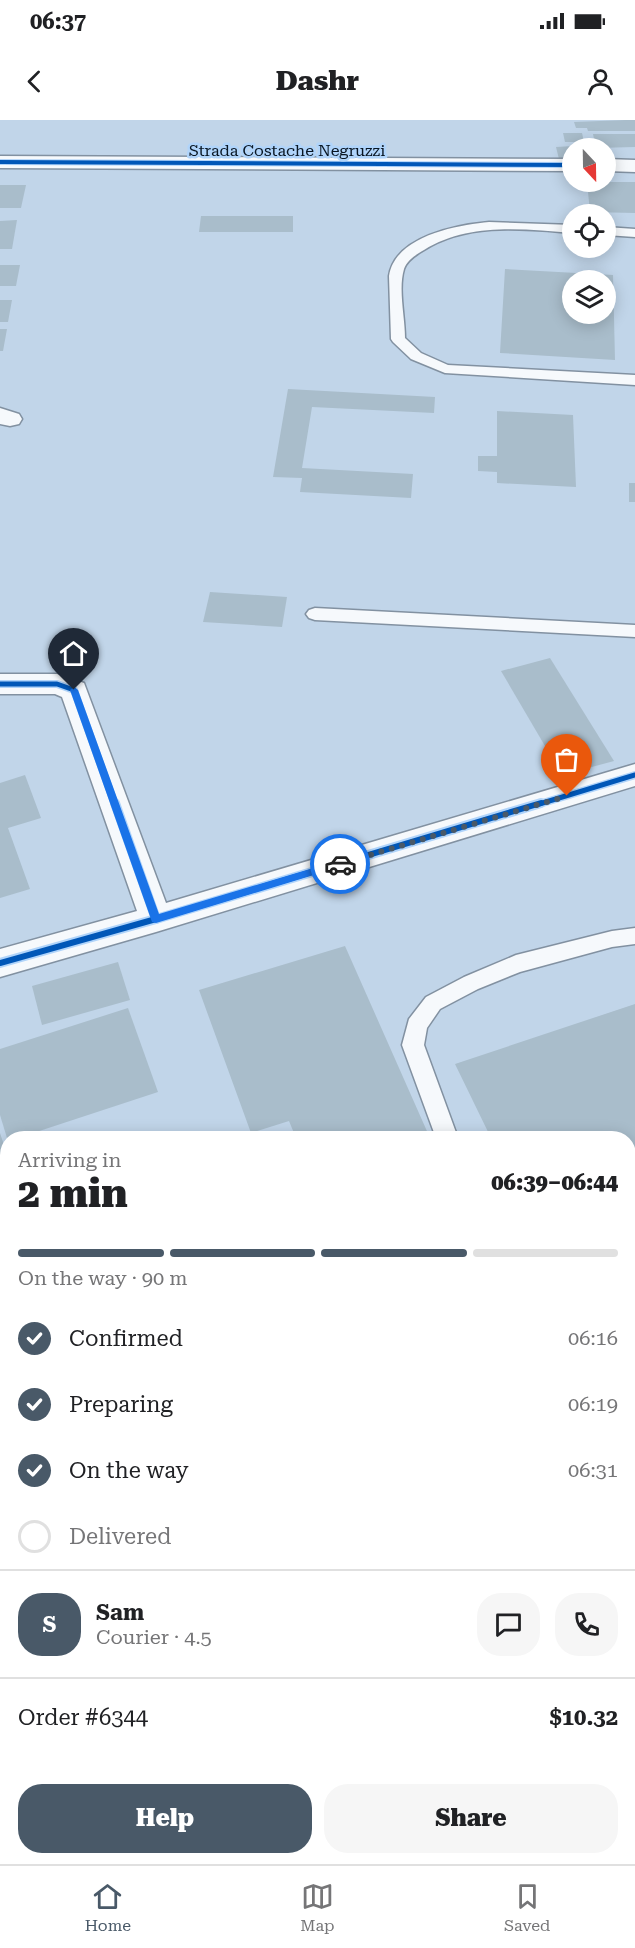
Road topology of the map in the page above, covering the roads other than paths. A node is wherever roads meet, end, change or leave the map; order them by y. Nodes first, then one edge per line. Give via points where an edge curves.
1 (0, 162) edge
2 (562, 165) edge
3 (616, 165) edge
4 (635, 166) edge
5 (562, 228) edge
6 (616, 232) edge
7 (635, 233) edge
8 (635, 380) edge
9 (315, 614) dead end
10 (635, 631) edge
11 (0, 684) edge
12 (635, 775) edge
13 (156, 919) junction
14 (635, 936) edge
15 (0, 963) edge
16 (444, 1131) edge

1 - 2 street, Strada Costache Negruzzi
3 - 4 street
5 - 8 lane via 495,225 449,233 419,245 397,269 398,339 416,356 445,369
6 - 7 lane
9 - 10 lane
11 - 13 street via 57,684 74,690
12 - 13 street
13 - 15 street
14 - 16 lane via 516,964 433,1004 417,1025 413,1045

